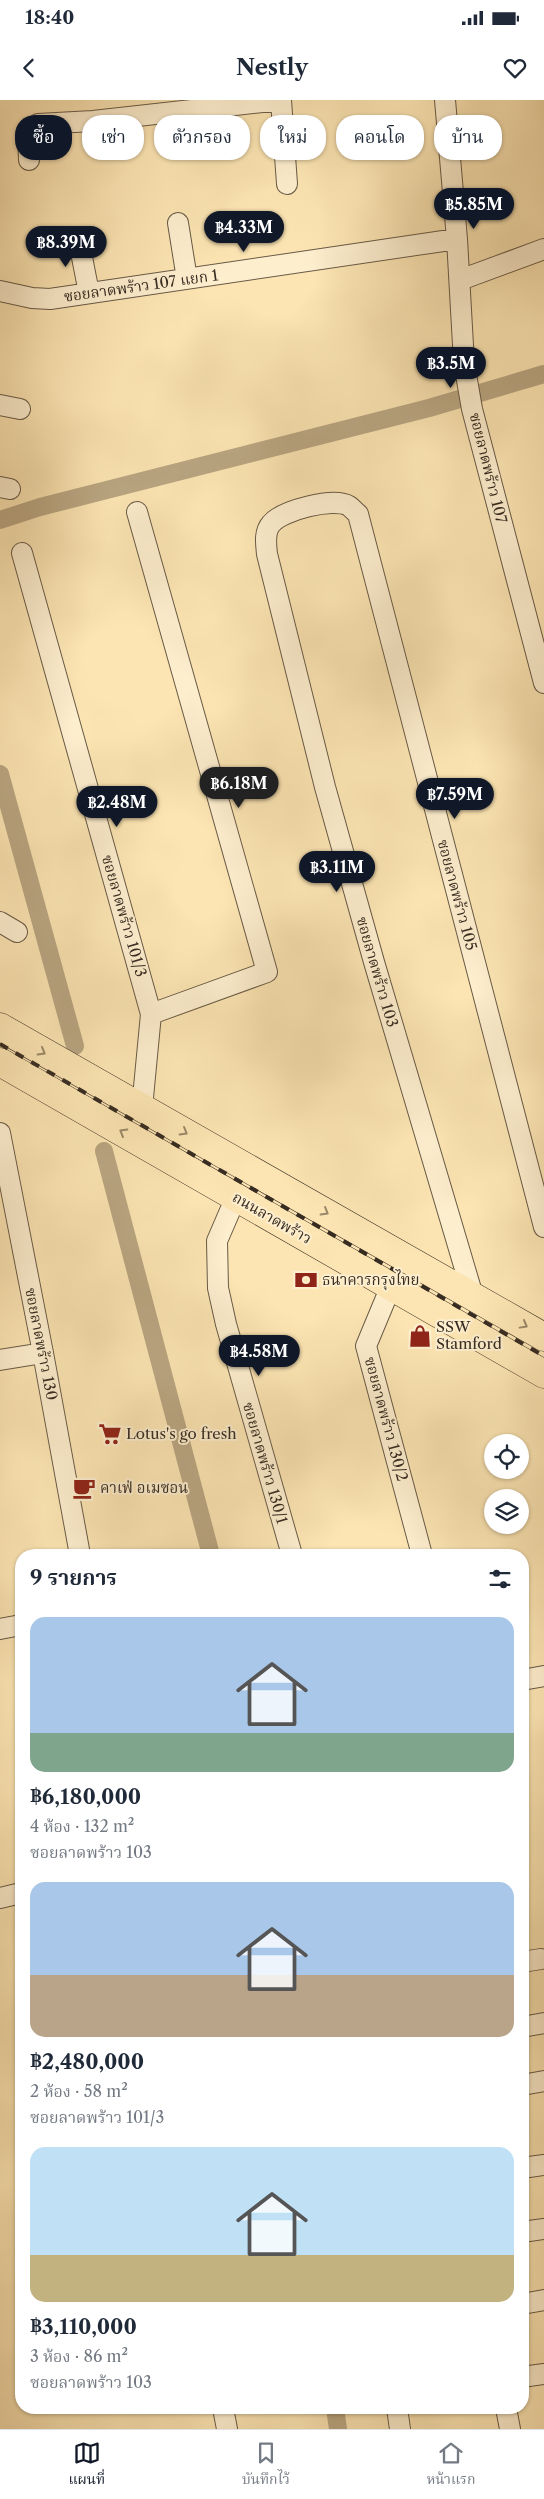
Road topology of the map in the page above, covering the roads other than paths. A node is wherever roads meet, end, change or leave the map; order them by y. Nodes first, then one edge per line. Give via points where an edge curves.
1 (281, 100) edge
2 (445, 100) edge
3 (72, 122) edge
4 (287, 184) dead end
5 (178, 223) dead end
6 (78, 237) dead end
7 (457, 240) junction
8 (544, 249) edge
9 (187, 279) junction
10 (460, 280) junction
11 (0, 291) edge
12 (89, 293) junction
13 (0, 404) edge
14 (20, 409) dead end
15 (293, 510) joint
16 (137, 512) dead end
17 (22, 553) dead end
18 (544, 683) edge
19 (151, 1014) junction
20 (0, 1028) edge
21 (0, 1062) edge
22 (142, 1108) junction
23 (0, 1133) edge
24 (2, 1159) edge
25 (236, 1197) junction
26 (544, 1227) edge
27 (439, 1277) junction
28 (391, 1286) junction
29 (473, 1296) junction
30 (423, 1304) junction
31 (457, 1324) junction
32 (544, 1336) edge
33 (44, 1353) junction
34 (0, 1360) edge
35 (544, 1374) edge
36 (79, 1549) edge
37 (290, 1549) edge
38 (420, 1549) edge
39 (15, 1626) edge
40 (0, 1628) edge
41 (544, 1676) edge
42 (529, 1679) edge
43 (15, 1894) edge
44 (0, 1898) edge
45 (544, 2023) edge
46 (529, 2026) edge
47 (544, 2081) edge
48 (529, 2084) edge
49 (544, 2165) edge
50 (529, 2167) edge
51 (544, 2228) edge
52 (529, 2231) edge
53 (544, 2300) edge
54 (529, 2303) edge
55 (544, 2374) edge
56 (529, 2376) edge
57 (224, 2414) edge
58 (397, 2414) edge
59 (507, 2414) edge
60 (227, 2429) edge
61 (400, 2429) edge
62 (510, 2429) edge

1 - 3 street
1 - 4 street
2 - 7 street, ซอยลาดพร้าว 107
5 - 9 street
6 - 12 street
7 - 9 street, ซอยลาดพร้าว 107 แยก 1
7 - 10 street, ซอยลาดพร้าว 107
8 - 10 street
9 - 12 street, ซอยลาดพร้าว 107 แยก 1
10 - 18 street, ซอยลาดพร้าว 107 via 464,363 472,408
11 - 12 street, ซอยลาดพร้าว 107 แยก 1 via 50,299
13 - 14 street
15 - 26 street, ซอยลาดพร้าว 105 via 338,503 349,505 358,514
15 - 29 street, ซอยลาดพร้าว 103 via 271,523 265,539 267,554 325,787
16 - 19 street via 267,972
17 - 19 street, ซอยลาดพร้าว 101/3
19 - 22 street, ซอยลาดพร้าว 101/3
20 -> 22 main road, ถนนลาดพร้าว
25 -> 21 main road, ถนนลาดพร้าว
22 -> 27 main road, ถนนลาดพร้าว
23 - 24 street, ซอยลาดพร้าว 130
24 - 33 street, ซอยลาดพร้าว 130
25 - 28 main road, ถนนลาดพร้าว
25 - 37 street, ซอยลาดพร้าว 130/1 via 217,1240 218,1288
27 - 29 main road, ถนนลาดพร้าว
27 - 30 main road
28 - 30 main road, ถนนลาดพร้าว
28 - 38 street, ซอยลาดพร้าว 130/2 via 366,1346
29 - 31 main road
29 -> 32 main road, ถนนลาดพร้าว
30 - 31 main road, ถนนลาดพร้าว
31 - 35 main road, ถนนลาดพร้าว
33 - 34 street
33 - 36 street, ซอยลาดพร้าว 130
39 - 40 street
41 - 42 street
43 - 44 street
45 - 46 street
47 - 48 street
49 - 50 street
51 - 52 street
53 - 54 street
55 - 56 street
57 - 60 street
58 - 61 street
59 - 62 street

